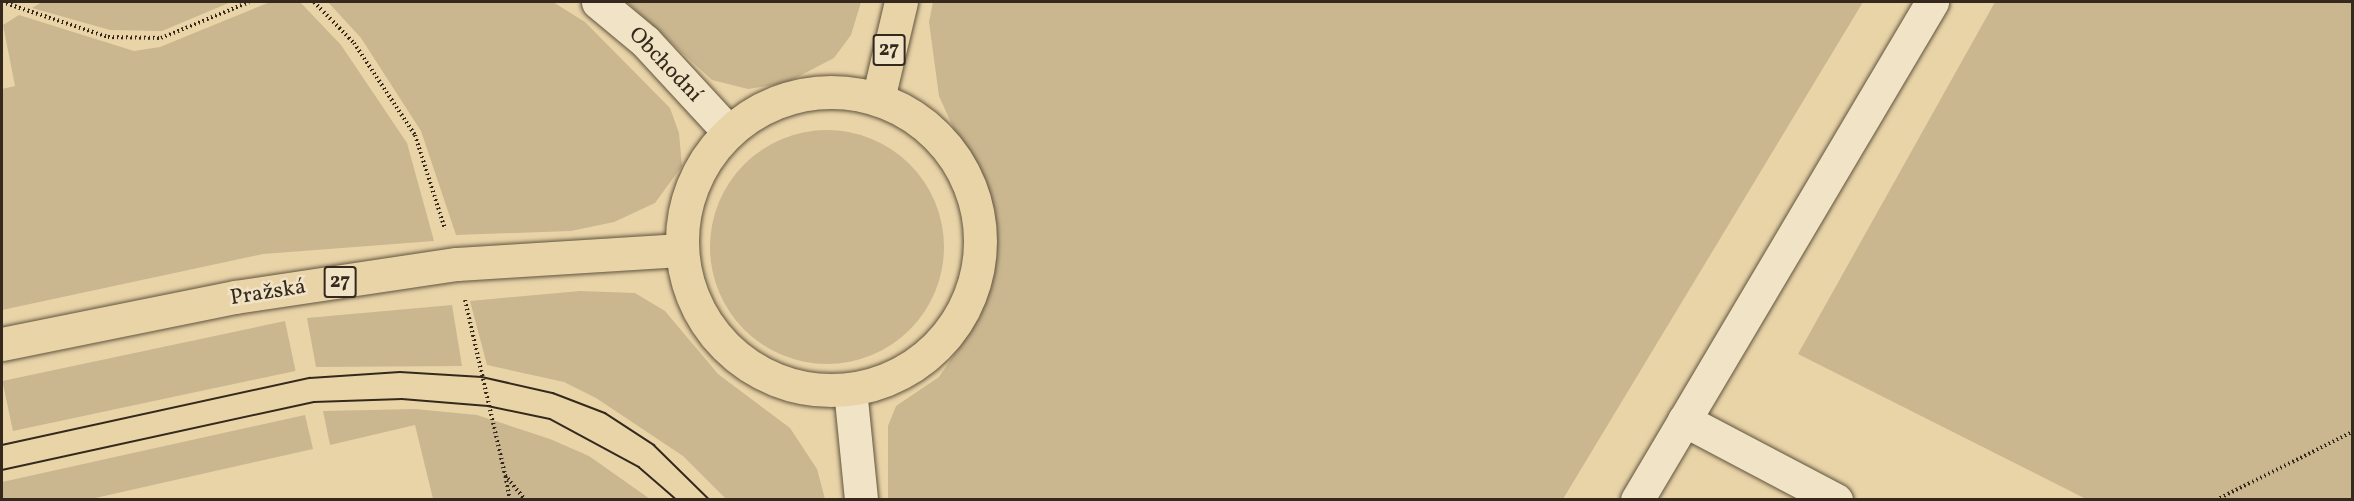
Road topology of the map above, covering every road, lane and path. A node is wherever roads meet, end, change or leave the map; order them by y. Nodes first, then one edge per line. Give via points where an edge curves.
1 (2, 2) edge
2 (249, 2) edge
3 (314, 2) edge
4 (598, 2) edge
5 (901, 2) edge
6 (1932, 2) edge
7 (878, 99) junction
8 (729, 132) junction
9 (681, 250) junction
10 (456, 264) junction
11 (2, 344) edge
12 (850, 389) junction
13 (1684, 420) junction
14 (2352, 432) edge
15 (505, 475) junction
16 (510, 500) edge
17 (525, 500) edge
18 (861, 500) edge
19 (1637, 500) edge
20 (1836, 500) edge
21 (2216, 500) edge

1 - 2 path via 108,37 161,38
3 - 10 path via 354,43 415,135
4 - 8 street, Obchodní via 645,40
5 - 7 main road, 27
6 - 13 street
7 - 8 main road via 838,92 799,95 761,108
7 - 12 main road via 914,117 944,143 966,177 978,215 980,255 970,294 951,330 923,358 888,379
8 - 9 main road via 692,185
9 - 10 main road, Pražská / 27
9 - 12 main road via 689,289 703,317 735,356 770,377 809,389
10 - 11 main road, Pražská / 27 via 235,297
10 - 15 path
12 - 18 street
13 - 19 street
13 - 20 street
14 - 21 path
15 - 16 path
15 - 17 path

